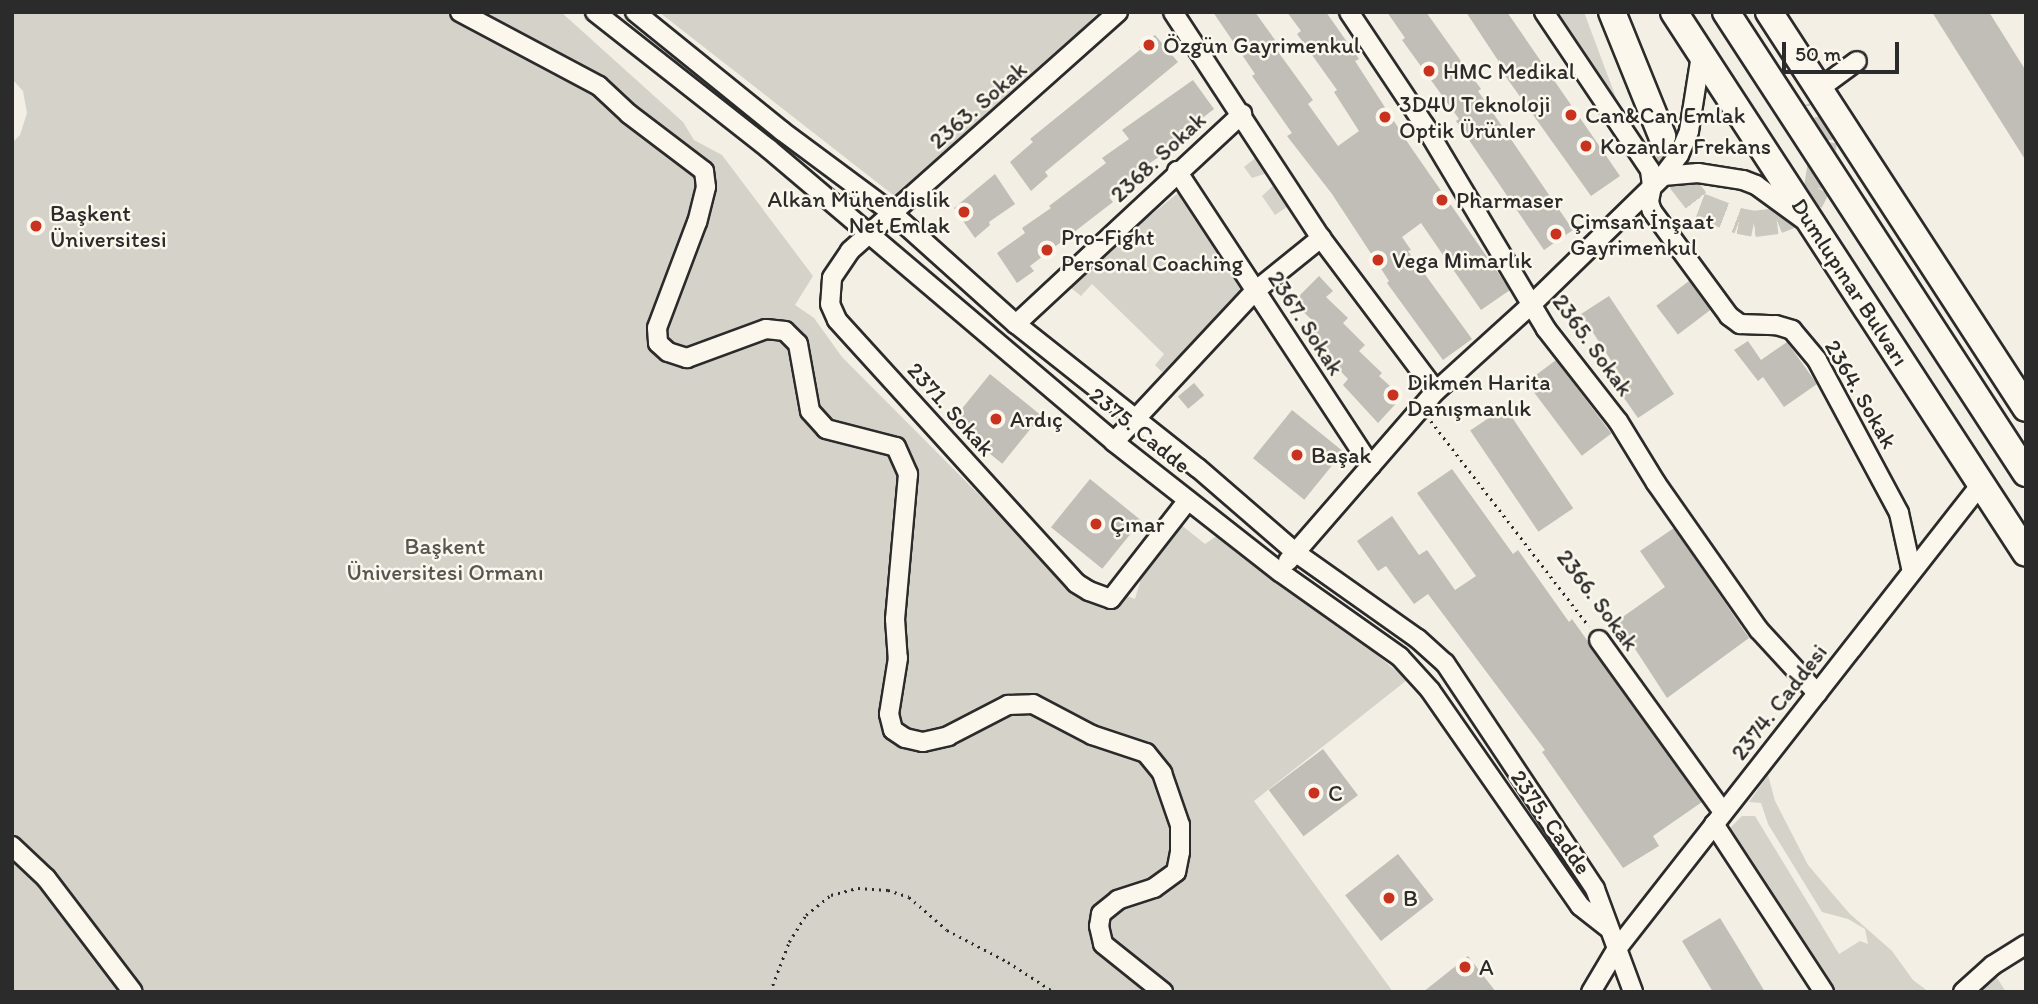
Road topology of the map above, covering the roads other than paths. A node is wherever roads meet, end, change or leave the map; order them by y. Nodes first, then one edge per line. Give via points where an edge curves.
1 (460, 12) edge
2 (595, 12) edge
3 (635, 12) edge
4 (1118, 12) edge
5 (1173, 12) edge
6 (1349, 12) edge
7 (1544, 12) edge
8 (1612, 12) edge
9 (1674, 12) edge
10 (1726, 12) edge
11 (1753, 12) edge
12 (1769, 12) edge
13 (1701, 55) junction
14 (1857, 61) dead end
15 (1816, 96) junction
16 (1242, 114) junction
17 (1662, 136) tunnel mouth
18 (1177, 171) junction
19 (1658, 181) junction
20 (891, 212) junction
21 (1814, 227) junction
22 (870, 234) junction
23 (1321, 238) junction
24 (1255, 291) junction
25 (1532, 304) junction
26 (1016, 324) junction
27 (1436, 391) junction
28 (2026, 408) edge
29 (1135, 418) junction
30 (1114, 442) junction
31 (1371, 466) junction
32 (2026, 473) edge
33 (1981, 485) junction
34 (1188, 500) junction
35 (1294, 552) junction
36 (2026, 553) edge
37 (1280, 572) junction
38 (1912, 572) junction
39 (1599, 640) road end
40 (1817, 693) junction
41 (1718, 818) junction
42 (12, 846) edge
43 (1607, 927) junction
44 (2026, 944) edge
45 (1616, 950) junction
46 (133, 992) edge
47 (1163, 992) edge
48 (1591, 992) edge
49 (1633, 992) edge
50 (1824, 992) edge
51 (1963, 992) edge

1 - 47 street via 599,86 704,171 706,187 697,222 657,328 658,343 687,358 766,329 785,331 798,344 810,411 826,429 897,447 908,474 895,619 898,658 889,714 893,730 923,742 948,736 1008,705 1033,704 1092,735 1146,753 1162,773 1180,825 1176,872 1154,888 1118,900 1101,914 1099,926 1103,944
2 - 22 street, 2375. Cadde
3 - 20 street, 2375. Cadde
4 - 20 street, 2363. Sokak
5 - 16 street
6 - 25 street, 2365. Sokak via 1425,126
7 - 19 street, 2364. Sokak
8 - 17 highway
9 - 13 highway, Dumlupınar Bulvarı
10 - 32 highway, Dumlupınar Bulvarı
11 - 15 highway
12 - 15 highway
13 - 19 street via 1689,131 1679,155
13 - 21 highway, Dumlupınar Bulvarı
14 - 15 street
15 - 28 highway
16 - 18 street, 2368. Sokak
16 - 23 street
18 - 24 street, 2367. Sokak
18 - 26 street, 2368. Sokak
19 - 21 street via 1698,173 1743,180
19 - 25 street
19 - 38 street, 2364. Sokak via 1649,202 1652,211 1728,316 1740,324 1792,330 1817,360 1899,513
20 - 22 street, 2363. Sokak
20 - 26 street, 2375. Cadde
21 - 33 highway, Dumlupınar Bulvarı
22 - 30 street, 2375. Cadde
22 - 34 street, 2371. Sokak via 840,262 832,278 829,293 837,320 1076,583 1111,599
23 - 24 street
23 - 27 street
24 - 29 street
24 - 31 street, 2367. Sokak
25 - 27 street
25 - 40 street, 2365. Sokak via 1546,329 1618,421 1759,630
26 - 29 street, 2375. Cadde
27 - 31 street
29 - 30 street
29 - 35 street, 2375. Cadde
30 - 34 street, 2375. Cadde
31 - 35 street
33 - 36 highway, Dumlupınar Bulvarı
33 - 38 street, 2374. Caddesi
34 - 37 street, 2375. Cadde
35 - 37 street
35 - 43 street, 2375. Cadde via 1418,639 1450,669 1595,889
37 - 43 street, 2375. Cadde via 1414,671 1580,906
38 - 40 street, 2374. Caddesi
39 - 41 street, 2366. Sokak
40 - 41 street, 2374. Caddesi
41 - 45 street, 2374. Caddesi
41 - 50 street, 2366. Sokak
42 - 46 street via 46,878
43 - 45 street, 2375. Cadde
44 - 51 street
45 - 48 street, 2374. Caddesi
45 - 49 street, 2375. Cadde

